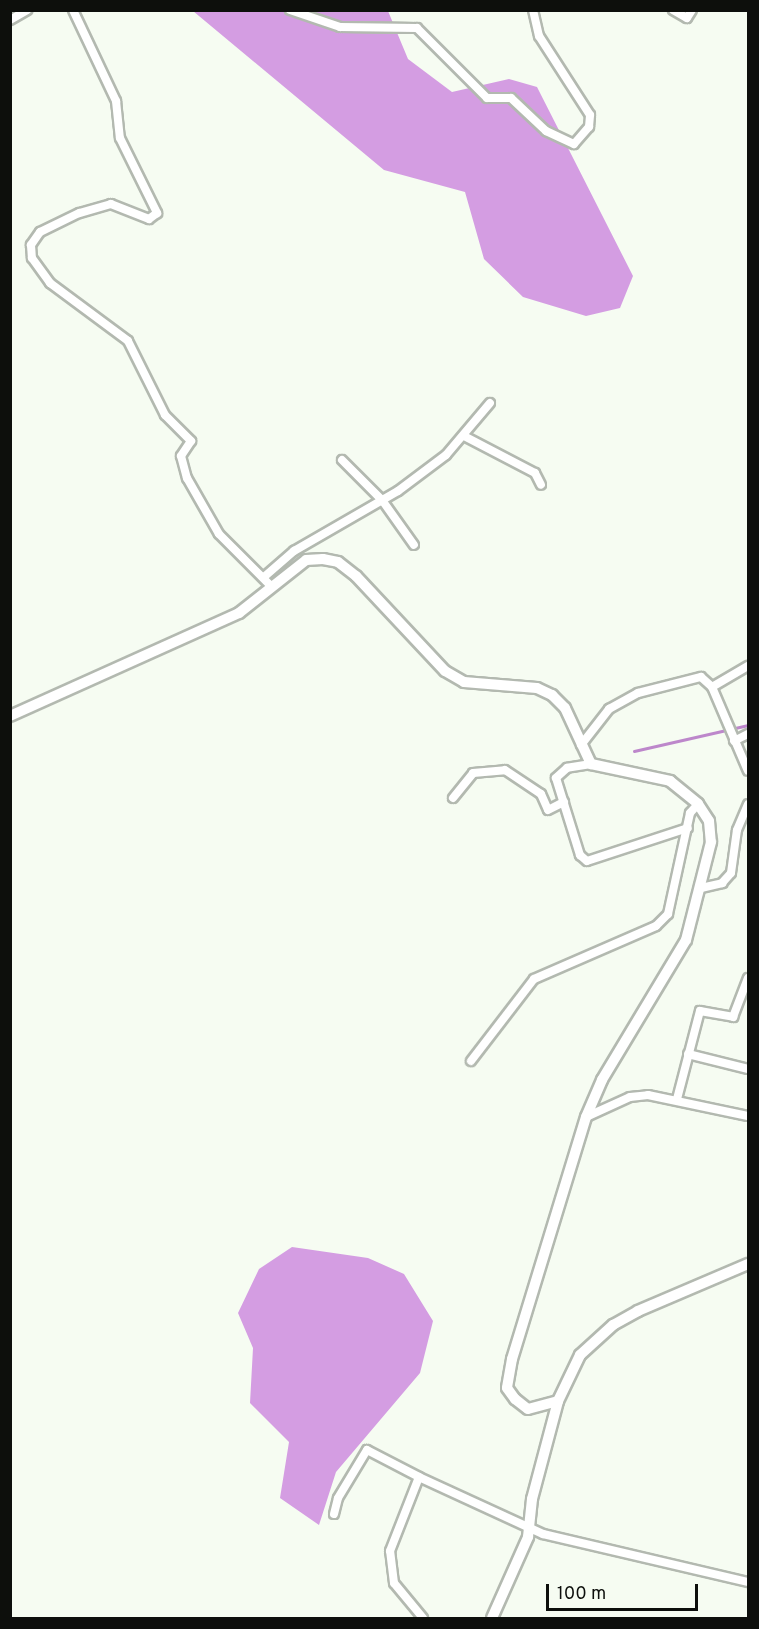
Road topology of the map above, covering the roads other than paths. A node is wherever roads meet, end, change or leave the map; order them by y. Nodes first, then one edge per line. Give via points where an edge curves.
1 (27, 10) edge
2 (73, 10) edge
3 (290, 10) edge
4 (533, 10) edge
5 (673, 10) edge
6 (692, 10) edge
7 (10, 20) edge
8 (490, 403) dead end
9 (464, 436) junction
10 (342, 460) dead end
11 (541, 485) dead end
12 (382, 500) junction
13 (414, 544) dead end
14 (268, 582) junction
15 (748, 666) edge
16 (712, 687) junction
17 (10, 716) edge
18 (748, 734) edge
19 (734, 741) junction
20 (581, 745) junction
21 (591, 764) junction
22 (748, 771) edge
23 (453, 798) dead end
24 (564, 802) junction
25 (698, 804) junction
26 (748, 804) edge
27 (688, 828) junction
28 (701, 888) junction
29 (748, 978) edge
30 (688, 1054) junction
31 (471, 1061) dead end
32 (748, 1069) edge
33 (677, 1099) junction
34 (748, 1116) edge
35 (586, 1117) junction
36 (748, 1264) edge
37 (558, 1401) junction
38 (419, 1477) junction
39 (334, 1514) dead end
40 (530, 1529) junction
41 (748, 1581) edge
42 (423, 1618) edge
43 (492, 1618) edge

1 - 7 street
2 - 14 street via 116,101 120,138 157,213 149,219 111,204 80,213 40,232 31,245 32,258 50,283 128,341 165,415 191,441 182,456 187,478 219,534
3 - 4 street via 340,27 405,23 417,28 487,98 511,98 546,131 574,144 589,127 590,115 539,36
5 - 6 street via 687,18
8 - 9 street
9 - 11 street via 535,474
9 - 12 street
10 - 12 street
12 - 13 street
12 - 14 street via 294,551
14 - 17 street via 239,613
14 - 20 street via 306,560 338,562 445,671 464,682 537,688 552,695 565,708
15 - 16 street
16 - 19 street
16 - 20 street via 701,677 638,693 609,709
18 - 19 street
19 - 22 street
20 - 21 street
21 - 24 street via 558,775
21 - 25 street via 670,781
23 - 24 street via 472,773 505,770 541,794 548,810
24 - 27 street via 587,861
25 - 27 street
25 - 28 street via 709,821 711,842
26 - 28 street via 737,830 731,873 722,883
27 - 31 street via 668,914 656,926 534,979
28 - 35 street via 677,959 602,1080
29 - 30 street via 733,1017 699,1011
30 - 32 street
30 - 33 street
33 - 34 street
33 - 35 street via 630,1097
35 - 37 street via 507,1388 528,1408
36 - 37 street via 685,1288 613,1325 580,1355
37 - 40 street via 532,1499
38 - 39 street via 367,1450 338,1498
38 - 40 street
38 - 42 street via 390,1551 394,1583
40 - 41 street
40 - 43 street

